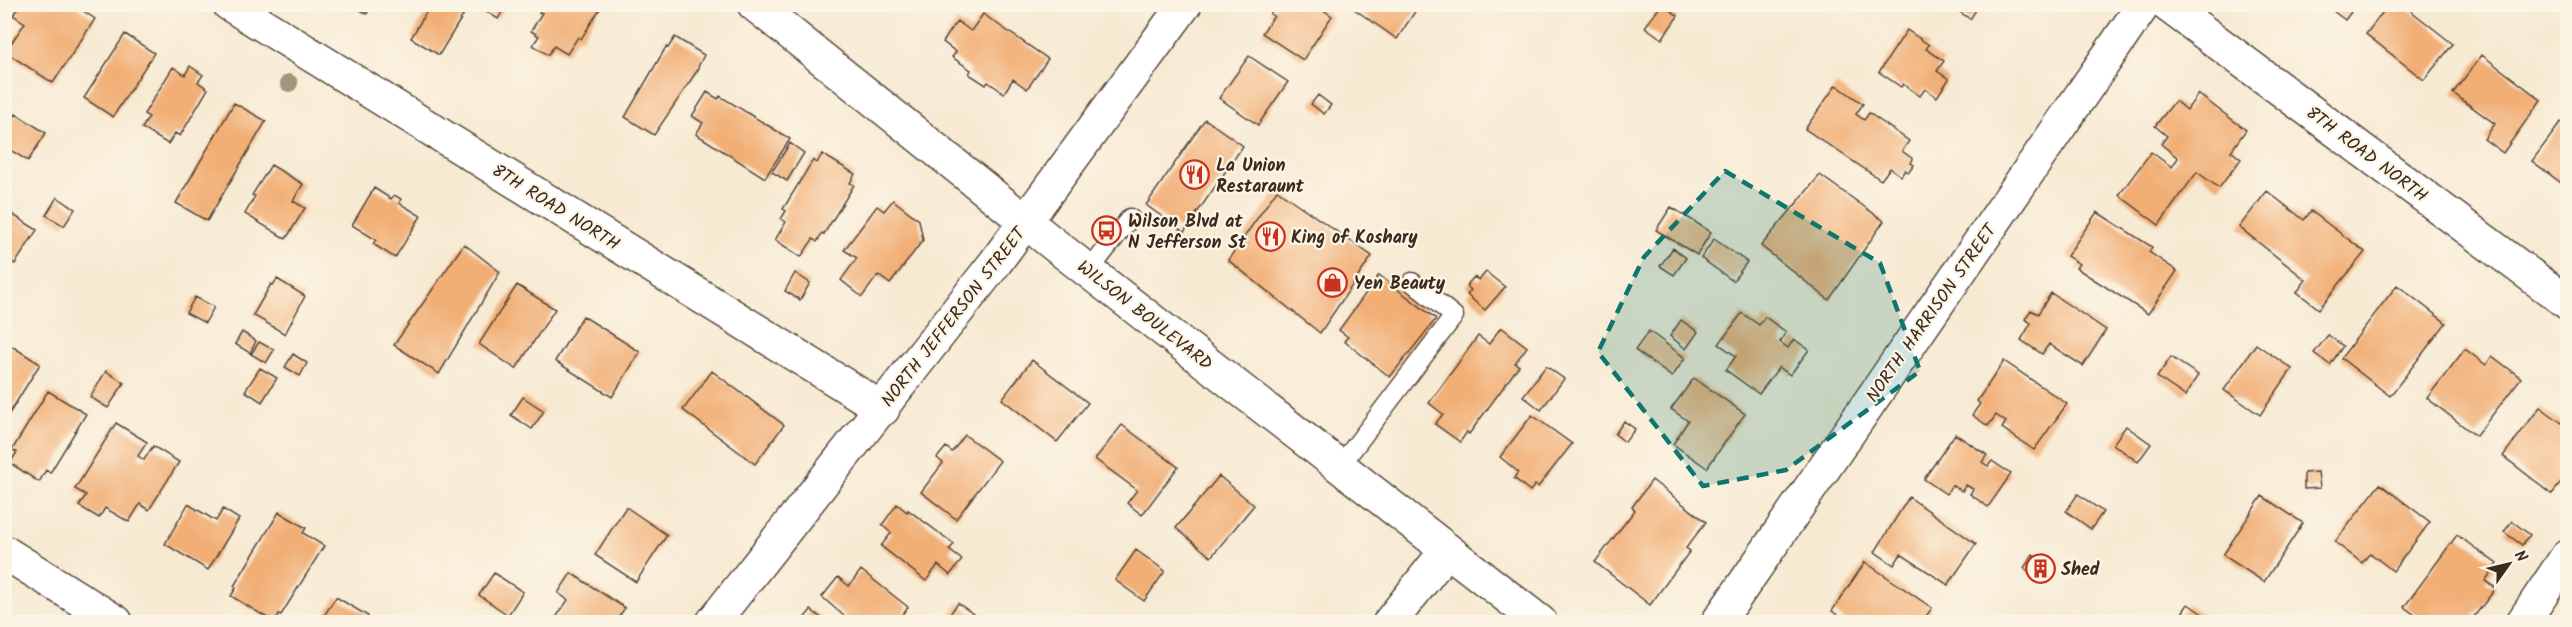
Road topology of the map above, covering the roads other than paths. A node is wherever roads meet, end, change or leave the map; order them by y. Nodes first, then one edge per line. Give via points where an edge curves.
1 (229, 4) edge
2 (754, 4) edge
3 (1185, 4) edge
4 (2144, 4) edge
5 (2166, 4) edge
6 (1130, 218) dead end
7 (1026, 223) junction
8 (1089, 271) junction
9 (1412, 282) dead end
10 (2568, 303) edge
11 (883, 408) junction
12 (1340, 466) junction
13 (1447, 550) junction
14 (4, 552) edge
15 (2568, 555) edge
16 (116, 622) edge
17 (712, 622) edge
18 (1390, 622) edge
19 (1540, 622) edge
20 (1718, 622) edge
21 (2523, 622) edge

1 - 11 street, 8TH ROAD NORTH
2 - 7 street, WILSON BOULEVARD
3 - 7 street, NORTH JEFFERSON STREET
4 - 20 street, NORTH HARRISON STREET
5 - 10 street, 8TH ROAD NORTH
6 - 8 lane
7 - 8 street, WILSON BOULEVARD
7 - 11 street, NORTH JEFFERSON STREET
8 - 12 street, WILSON BOULEVARD
9 - 12 lane via 1454,316
11 - 17 street, NORTH JEFFERSON STREET
12 - 13 street, WILSON BOULEVARD
13 - 18 street
13 - 19 street, WILSON BOULEVARD
14 - 16 street
15 - 21 street

